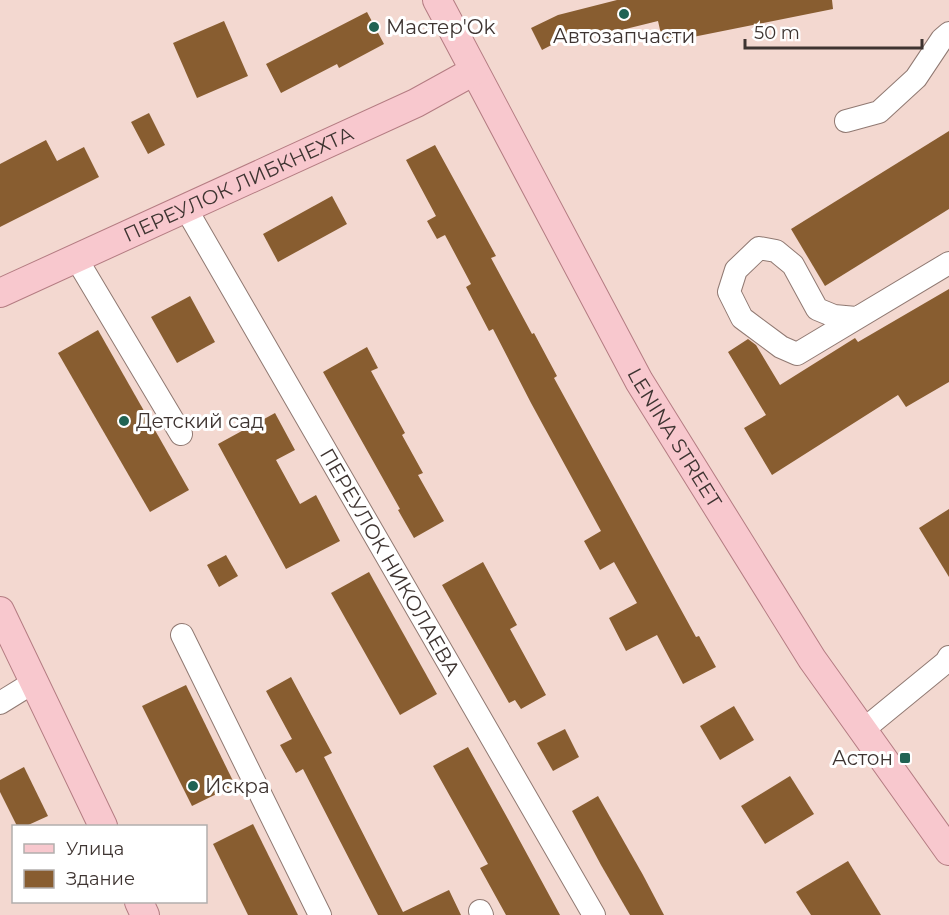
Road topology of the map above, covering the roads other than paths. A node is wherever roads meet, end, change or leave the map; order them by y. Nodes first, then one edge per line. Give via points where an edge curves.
1 (437, 0) edge
2 (949, 33) edge
3 (474, 71) junction
4 (846, 121) dead end
5 (185, 207) junction
6 (76, 258) junction
7 (949, 263) edge
8 (0, 293) edge
9 (856, 318) junction
10 (181, 434) dead end
11 (0, 611) edge
12 (182, 635) dead end
13 (949, 657) edge
14 (34, 682) junction
15 (0, 703) edge
16 (862, 730) junction
17 (103, 825) edge
18 (949, 851) edge
19 (320, 915) edge
20 (594, 915) edge

1 - 3 main road, LENINA STREET
2 - 4 street via 916,78 879,112
3 - 5 main road, ПЕРЕУЛОК ЛИБКНЕХТА via 416,103
3 - 16 main road, LENINA STREET via 639,381 812,659
5 - 6 main road, ПЕРЕУЛОК ЛИБКНЕХТА
5 - 20 street, ПЕРЕУЛОК НИКОЛАЕВА
6 - 8 main road, ПЕРЕУЛОК ЛИБКНЕХТА
6 - 10 street
7 - 9 street
9 - 9 street via 796,354 742,318 729,292 736,270 759,248 767,249 776,251 793,265 817,309
11 - 14 main road
12 - 19 street
13 - 16 street
14 - 15 street
14 - 17 main road
16 - 18 main road, LENINA STREET

